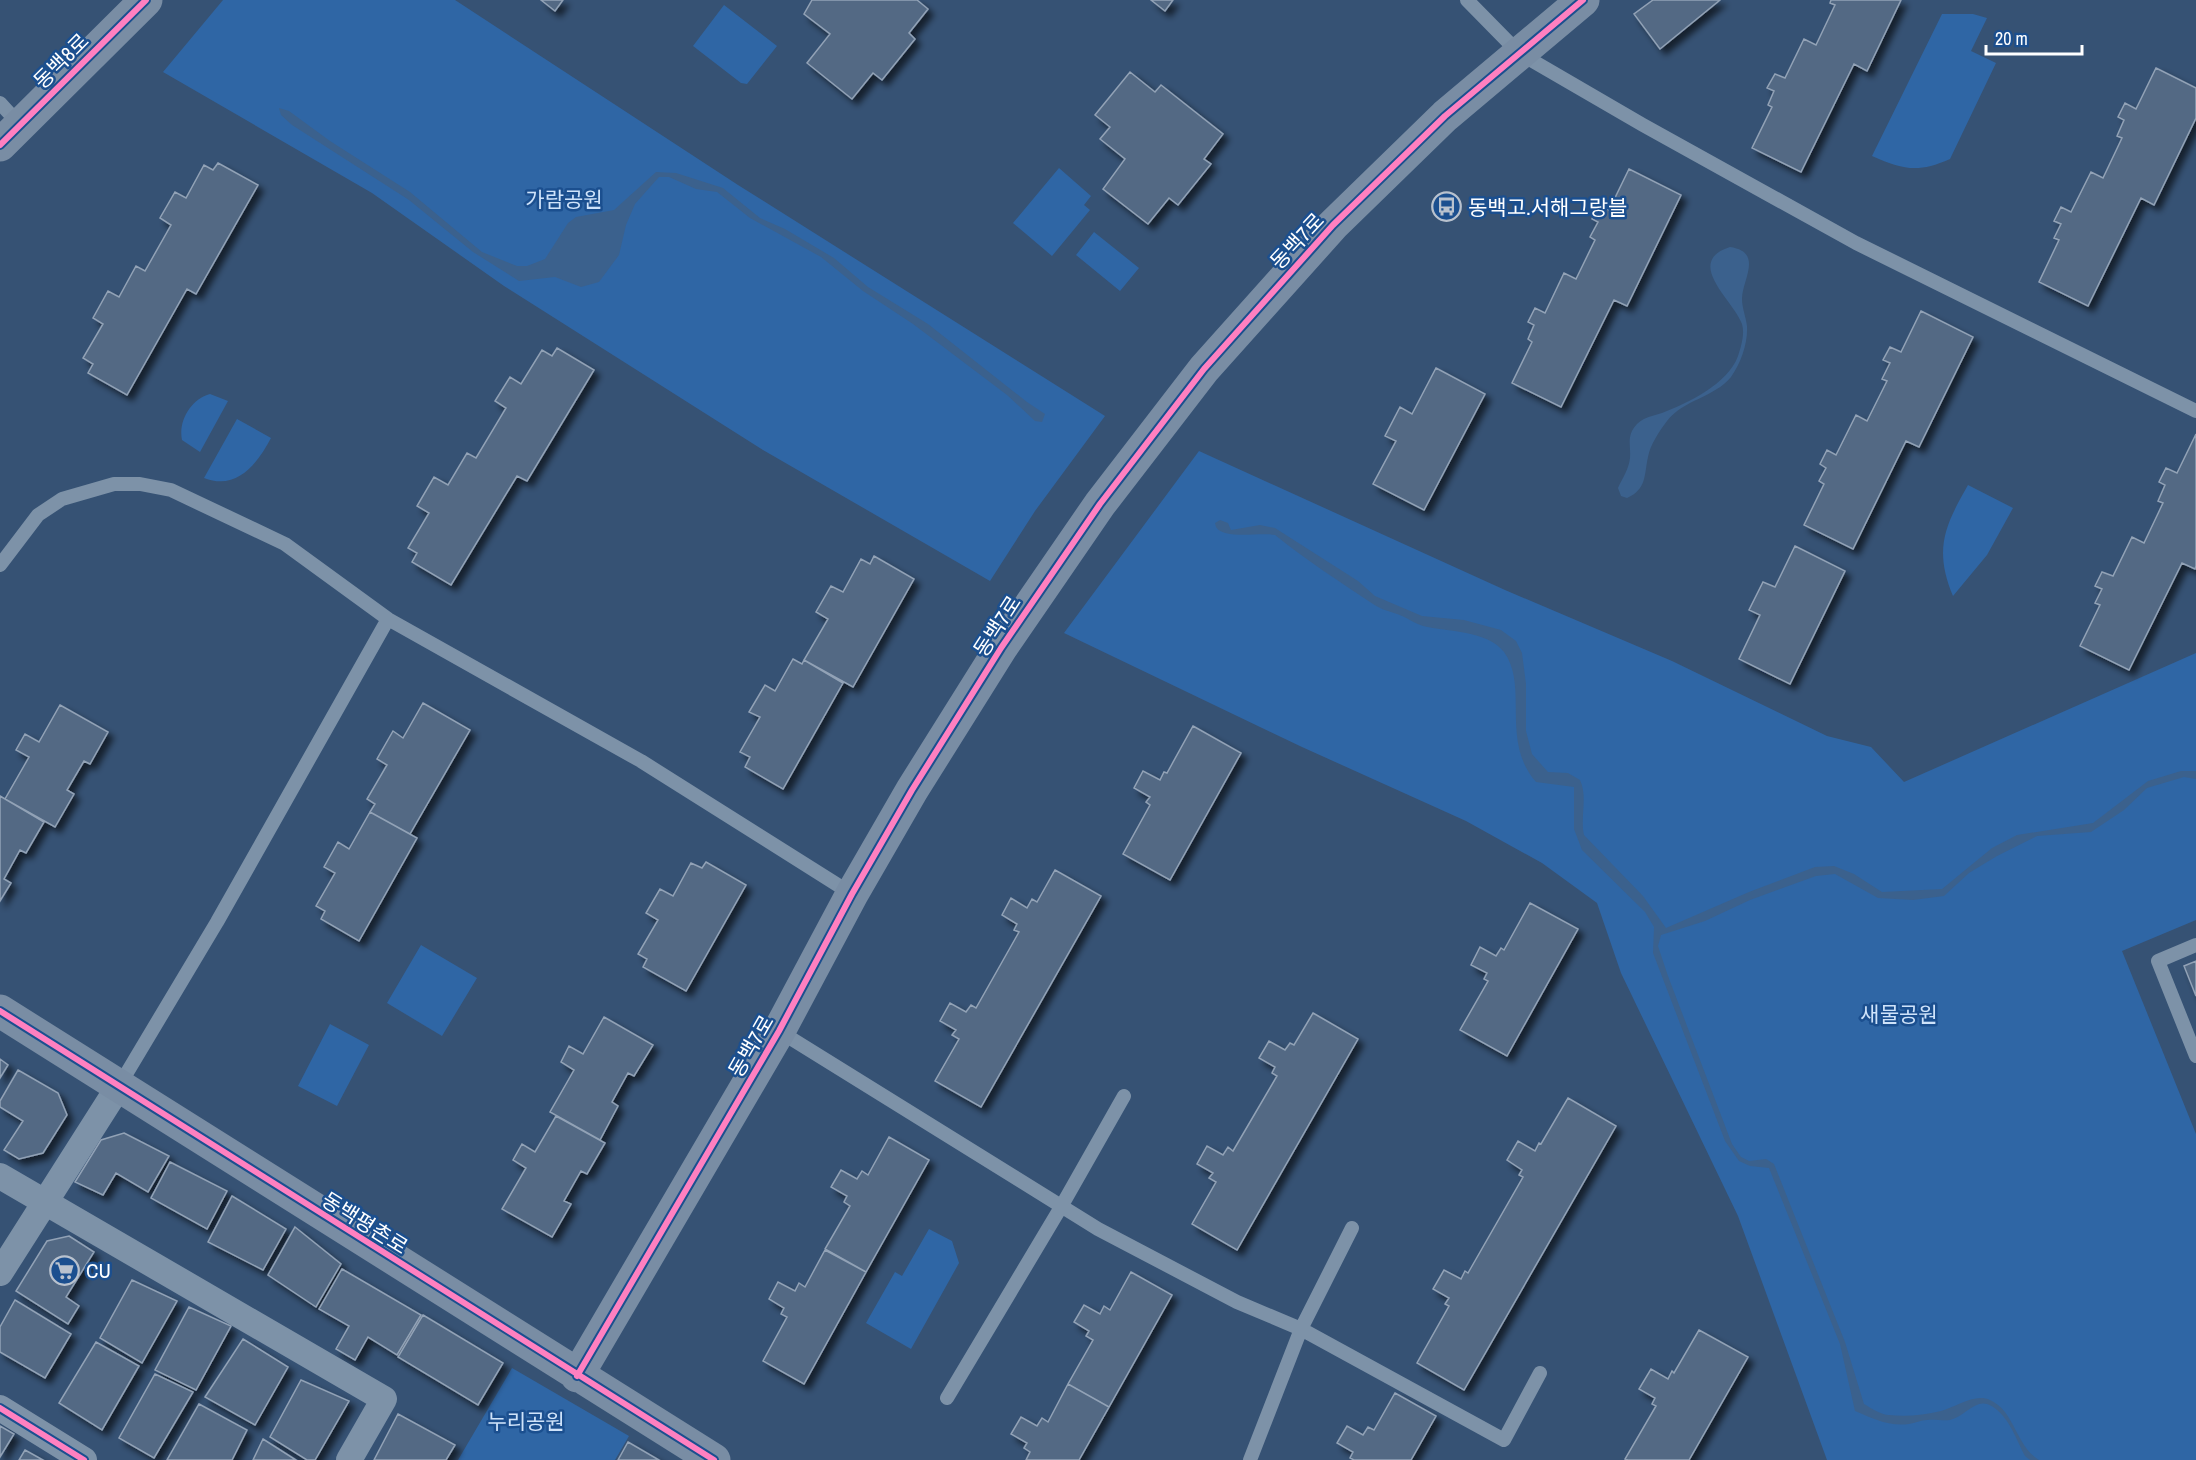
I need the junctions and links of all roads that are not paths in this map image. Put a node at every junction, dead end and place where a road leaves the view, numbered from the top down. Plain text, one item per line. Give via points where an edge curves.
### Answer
1 (146, 0) edge
2 (1467, 0) edge
3 (1583, 0) edge
4 (1519, 53) junction
5 (7, 124) edge
6 (2196, 411) edge
7 (0, 565) edge
8 (388, 619) junction
9 (852, 894) junction
10 (2196, 945) edge
11 (0, 1011) edge
12 (778, 1031) junction
13 (2196, 1056) edge
14 (120, 1086) junction
15 (1124, 1096) dead end
16 (0, 1176) edge
17 (44, 1203) junction
18 (1061, 1207) junction
19 (1352, 1228) dead end
20 (0, 1272) edge
21 (1301, 1329) junction
22 (1540, 1373) dead end
23 (577, 1376) junction
24 (946, 1398) dead end
25 (0, 1408) edge
26 (84, 1460) edge
27 (349, 1460) edge
28 (714, 1460) edge
29 (1250, 1460) edge

1 - 5 street, 동백8로
2 - 4 lane
3 - 4 street, 동백7로
4 - 6 lane via 1856,243
4 - 9 street, 동백7로 via 1383,175 1257,307 1204,369 1106,497 1001,648
7 - 8 lane via 38,515 62,499 114,484 140,484 171,490 285,544
8 - 9 lane via 641,761
8 - 14 lane
9 - 12 street, 동백7로
10 - 13 lane via 2158,961
11 - 14 street, 동백평촌로
12 - 18 lane
12 - 23 street, 동백7로
14 - 17 street
14 - 23 street, 동백평촌로
15 - 18 lane
16 - 17 street
17 - 20 street
17 - 27 street via 384,1399
18 - 21 lane via 1237,1302
18 - 24 lane
19 - 21 lane
21 - 22 lane via 1504,1440
21 - 29 lane
23 - 28 street, 동백평촌로
25 - 26 street

